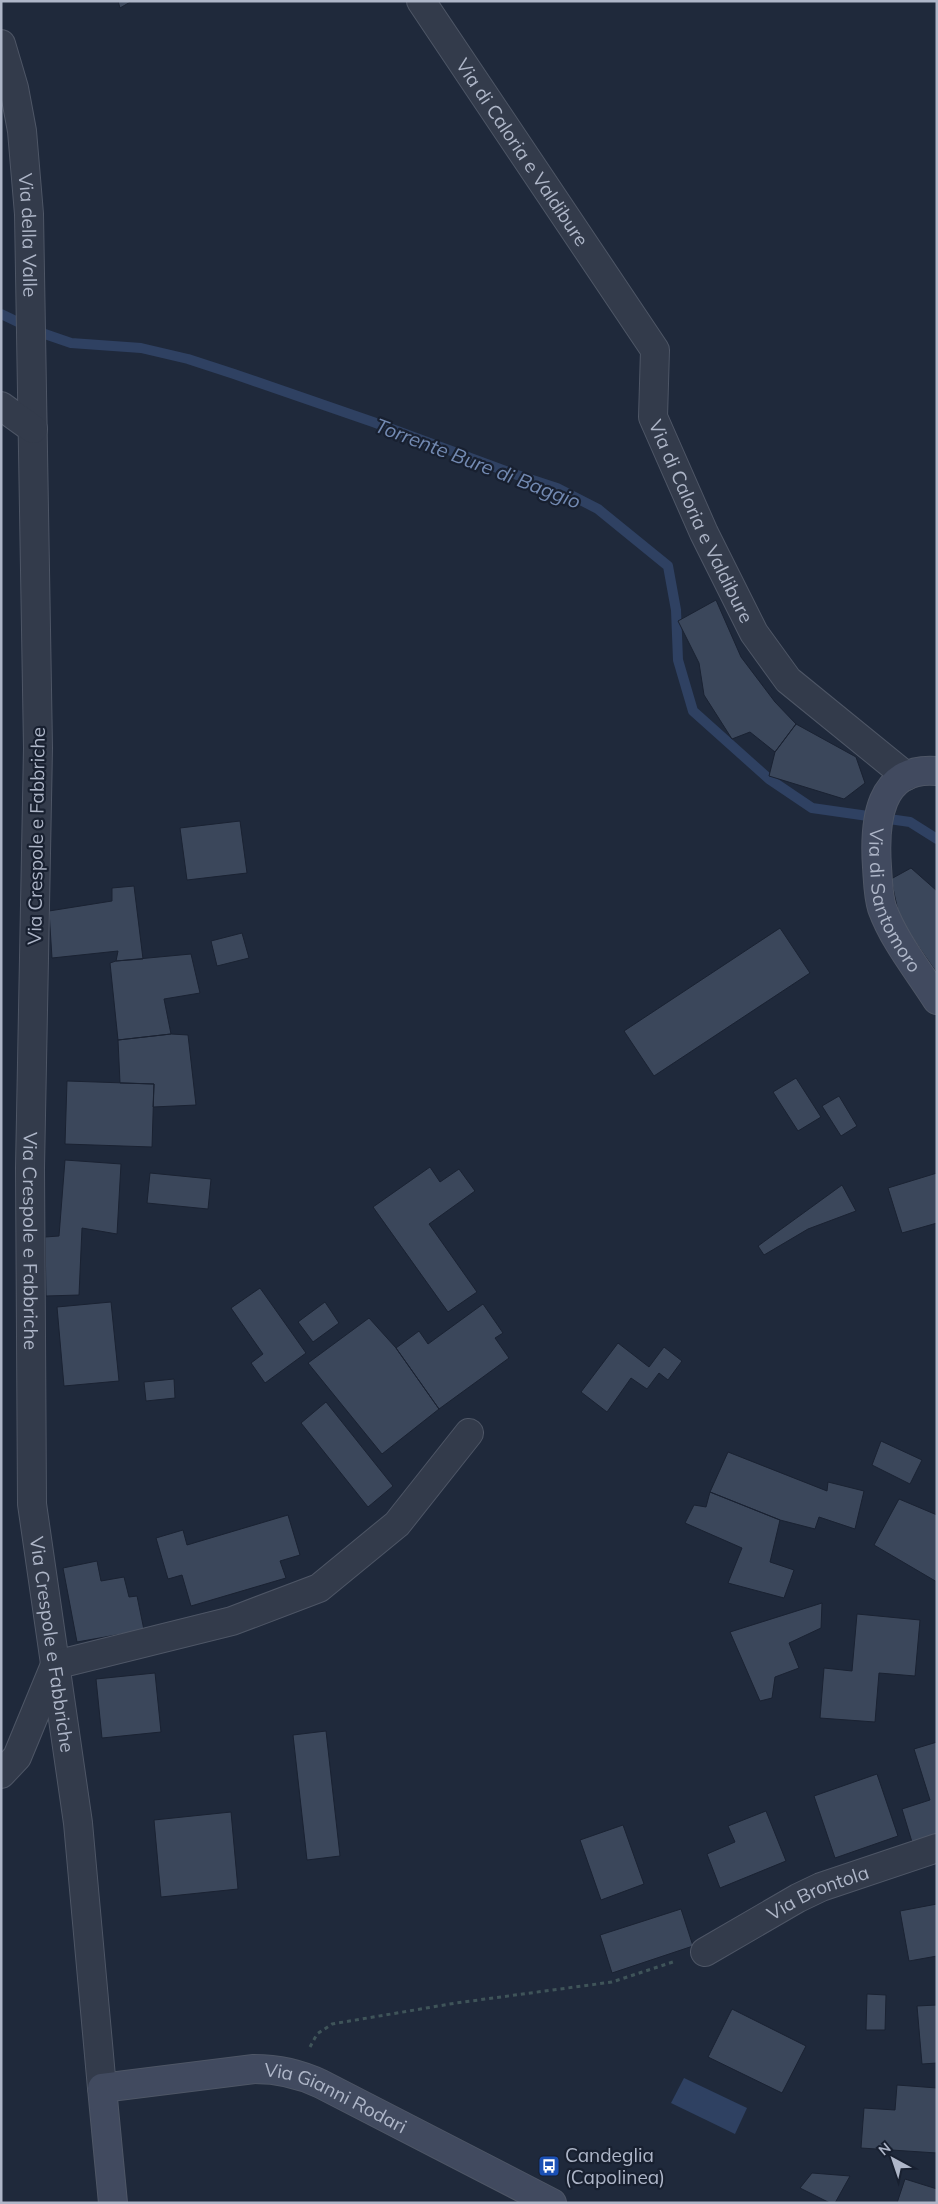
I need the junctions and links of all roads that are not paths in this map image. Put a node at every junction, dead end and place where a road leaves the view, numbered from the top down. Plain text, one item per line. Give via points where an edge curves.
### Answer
1 (421, 1) edge
2 (1, 44) edge
3 (1, 406) edge
4 (33, 429) junction
5 (937, 771) edge
6 (906, 776) junction
7 (937, 1000) edge
8 (469, 1433) dead end
9 (55, 1665) junction
10 (1, 1774) edge
11 (937, 1848) edge
12 (705, 1952) road end
13 (102, 2088) junction
14 (113, 2203) edge
15 (552, 2203) edge

1 - 6 street, Via di Caloria e Valdibure via 655,350 652,417 704,533 754,633 788,680
2 - 4 street, Via della Valle via 22,131 29,214
3 - 4 street
4 - 9 street, Via Crespole e Fabbriche via 38,748 30,1168 32,1504
5 - 6 main road, Via di Santomoro
6 - 7 main road, Via di Santomoro via 890,788 880,806 876,850 878,886 888,923
8 - 9 street via 396,1524 318,1588 232,1621
9 - 10 street via 17,1756
9 - 13 street, Via Crespole e Fabbriche via 78,1823
11 - 12 street, Via Brontola via 821,1887
13 - 14 main road
13 - 15 main road, Via Gianni Rodari via 254,2069 296,2074 330,2088

